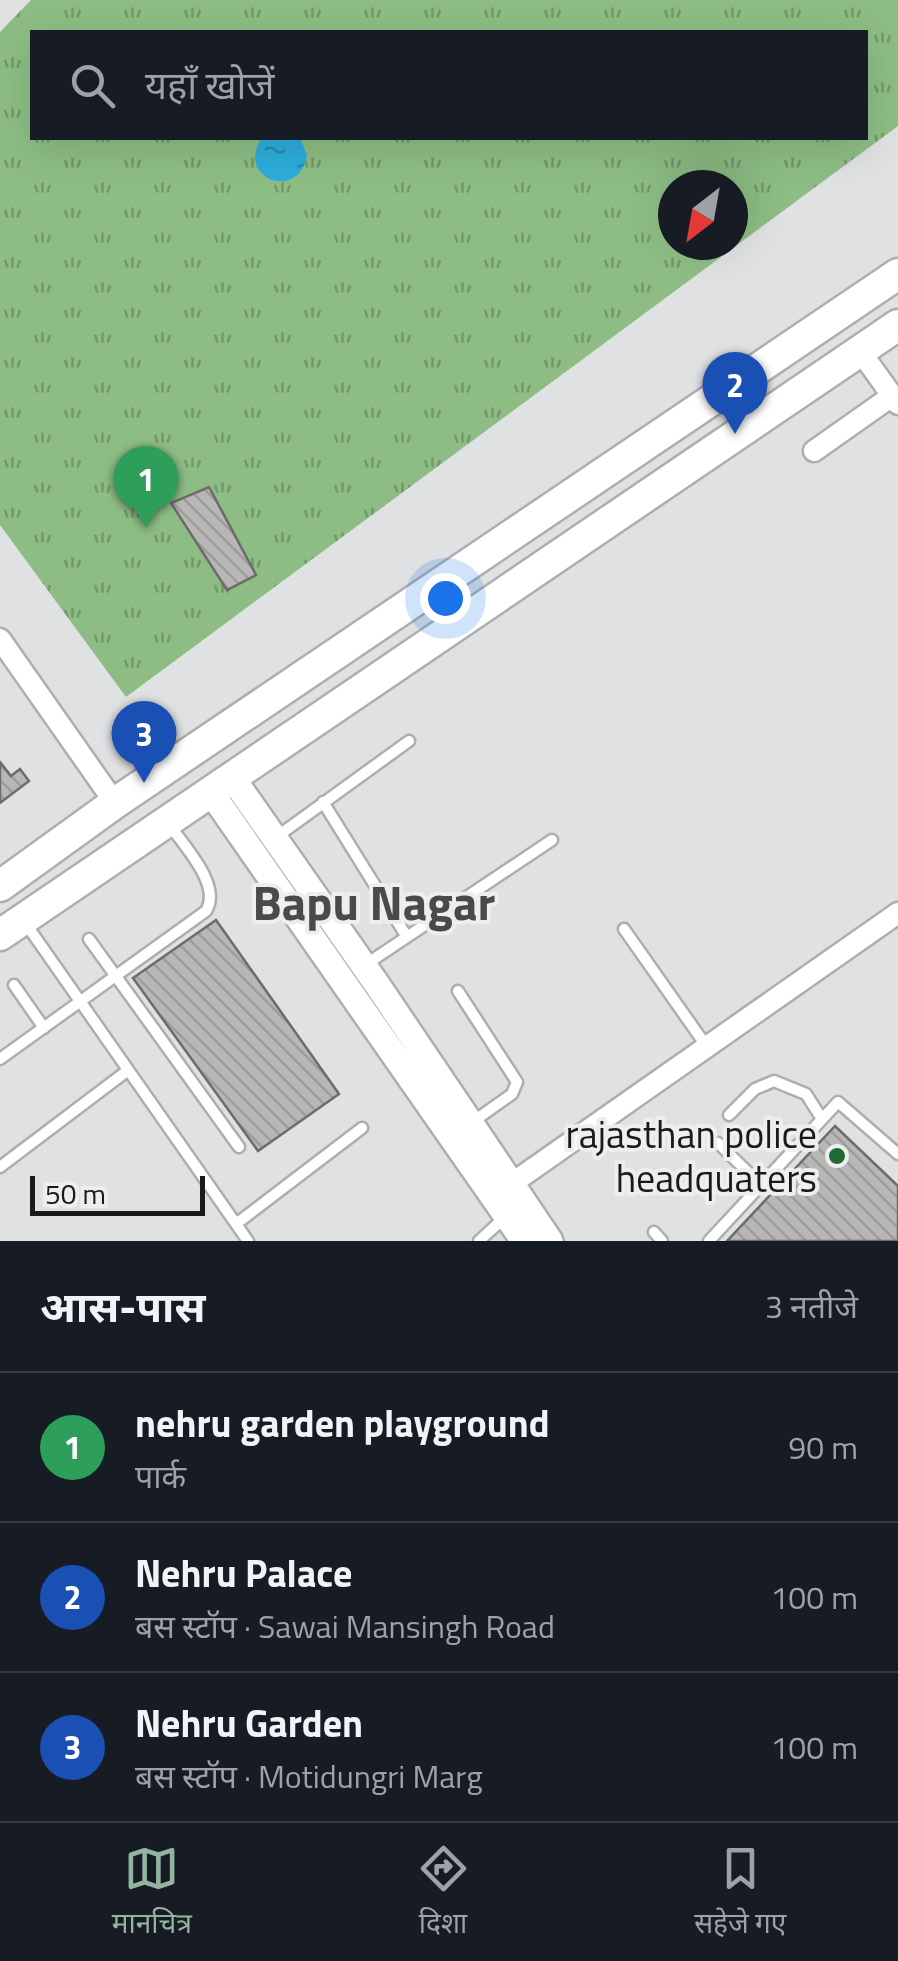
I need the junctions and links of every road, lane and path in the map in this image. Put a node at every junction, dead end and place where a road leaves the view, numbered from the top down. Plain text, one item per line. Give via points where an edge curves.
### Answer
1 (898, 274) edge
2 (898, 326) edge
3 (860, 351) junction
4 (895, 400) edge
5 (814, 451) dead end
6 (0, 639) edge
7 (410, 741) dead end
8 (220, 784) junction
9 (115, 802) junction
10 (323, 802) junction
11 (167, 820) junction
12 (274, 839) junction
13 (552, 840) dead end
14 (1, 882) edge
15 (898, 914) edge
16 (11, 927) edge
17 (624, 929) dead end
18 (407, 937) junction
19 (89, 939) dead end
20 (364, 966) junction
21 (115, 977) junction
22 (14, 984) dead end
23 (458, 990) dead end
24 (78, 1003) junction
25 (44, 1028) junction
26 (708, 1048) junction
27 (0, 1059) edge
28 (127, 1072) junction
29 (729, 1115) dead end
30 (822, 1118) junction
31 (470, 1124) junction
32 (362, 1128) dead end
33 (718, 1143) dead end
34 (239, 1148) dead end
35 (898, 1154) edge
36 (0, 1168) edge
37 (511, 1184) junction
38 (761, 1185) junction
39 (507, 1215) junction
40 (236, 1224) junction
41 (248, 1241) edge
42 (479, 1241) edge
43 (524, 1241) edge
44 (550, 1241) edge
45 (709, 1241) edge

1 - 9 main road
2 - 3 main road
3 - 4 street
3 - 8 main road
4 - 5 street
6 - 9 street
7 - 10 lane
8 - 11 main road
8 - 12 street
8 - 39 street
9 - 14 main road
10 - 12 lane
10 - 18 lane
11 - 16 main road
11 - 21 lane via 212,901
12 - 20 street
13 - 18 lane
15 - 26 street
16 - 24 lane
17 - 26 lane
18 - 20 lane
19 - 21 lane
20 - 31 street
21 - 24 lane
21 - 34 lane
22 - 25 lane
23 - 31 lane via 518,1082 512,1094
24 - 25 lane
24 - 28 lane
25 - 27 lane
26 - 37 street
28 - 36 lane
28 - 40 lane
29 - 30 lane via 755,1089 774,1081 806,1094
30 - 35 lane via 838,1102
30 - 38 lane
31 - 37 street
32 - 40 lane
33 - 38 lane
37 - 44 street
38 - 45 lane
39 - 42 lane
39 - 43 street
40 - 41 lane

